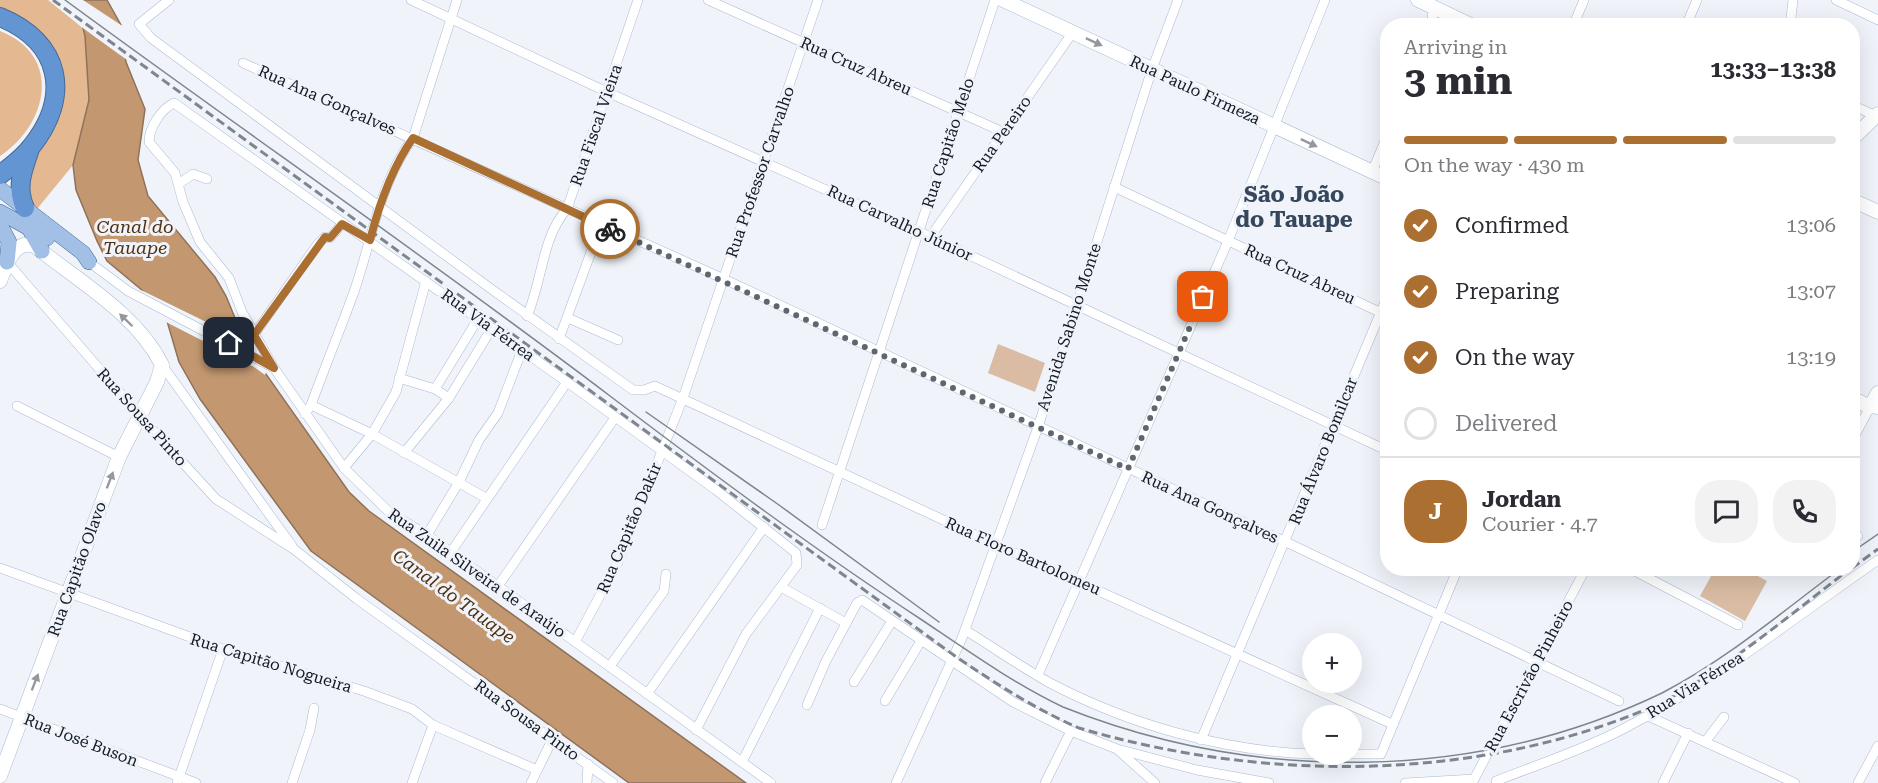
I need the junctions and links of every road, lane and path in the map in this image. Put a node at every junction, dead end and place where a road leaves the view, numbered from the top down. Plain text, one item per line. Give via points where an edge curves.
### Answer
1 (169, 0) edge
2 (411, 0) edge
3 (457, 0) edge
4 (638, 0) edge
5 (708, 0) edge
6 (818, 0) edge
7 (995, 0) edge
8 (1003, 0) edge
9 (1178, 0) edge
10 (1325, 0) edge
11 (1419, 0) edge
12 (1584, 0) edge
13 (1697, 0) edge
14 (1793, 0) edge
15 (1836, 0) edge
16 (1434, 4) edge
17 (0, 16) edge
18 (1459, 18) edge
19 (1576, 18) edge
20 (1689, 18) edge
21 (1791, 18) edge
22 (450, 19) junction
23 (1878, 20) edge
24 (0, 25) edge
25 (1073, 33) junction
26 (803, 43) junction
27 (243, 63) dead end
28 (1152, 69) junction
29 (607, 92) junction
30 (1860, 109) edge
31 (958, 112) junction
32 (1877, 116) edge
33 (1275, 127) junction
34 (1003, 132) junction
35 (1860, 132) edge
36 (413, 138) junction
37 (31, 148) junction
38 (1380, 153) edge
39 (0, 160) edge
40 (764, 161) junction
41 (1372, 172) junction
42 (0, 175) edge
43 (1380, 176) edge
44 (207, 179) dead end
45 (180, 183) junction
46 (1114, 187) junction
47 (0, 189) edge
48 (0, 200) edge
49 (379, 204) junction
50 (1860, 204) edge
51 (567, 209) junction
52 (0, 212) edge
53 (1878, 212) edge
54 (26, 217) junction
55 (342, 224) junction
56 (0, 225) edge
57 (602, 225) junction
58 (918, 231) junction
59 (931, 236) junction
60 (370, 240) junction
61 (1228, 241) junction
62 (42, 251) junction
63 (8, 262) junction
64 (89, 262) joint
65 (724, 279) junction
66 (0, 280) edge
67 (426, 281) junction
68 (1076, 304) junction
69 (1380, 312) edge
70 (528, 316) junction
71 (568, 318) junction
72 (478, 319) junction
73 (1380, 323) edge
74 (492, 328) junction
75 (254, 335) junction
76 (559, 339) junction
77 (618, 340) dead end
78 (522, 350) junction
79 (1179, 352) junction
80 (879, 354) junction
81 (162, 365) junction
82 (274, 368) junction
83 (399, 378) junction
84 (567, 382) junction
85 (655, 386) joint
86 (435, 389) junction
87 (1878, 393) edge
88 (449, 398) junction
89 (683, 398) junction
90 (1860, 402) edge
91 (311, 405) junction
92 (17, 406) dead end
93 (1874, 408) edge
94 (304, 414) junction
95 (140, 416) junction
96 (614, 419) junction
97 (1332, 425) junction
98 (1038, 427) junction
99 (1860, 429) edge
100 (372, 434) junction
101 (1380, 447) edge
102 (663, 449) junction
103 (404, 453) junction
104 (119, 457) junction
105 (344, 468) junction
106 (1128, 469) junction
107 (840, 471) junction
108 (459, 482) junction
109 (486, 498) junction
110 (822, 525) dead end
111 (765, 527) junction
112 (427, 535) junction
113 (1286, 542) junction
114 (995, 544) junction
115 (295, 550) junction
116 (451, 552) junction
117 (1878, 560) edge
118 (0, 568) edge
119 (1860, 573) edge
120 (666, 574) dead end
121 (1455, 576) edge
122 (1582, 576) edge
123 (1644, 576) edge
124 (1856, 576) edge
125 (1080, 582) junction
126 (498, 586) junction
127 (781, 587) junction
128 (69, 594) junction
129 (820, 608) junction
130 (1439, 615) junction
131 (892, 621) junction
132 (846, 623) junction
133 (1738, 625) dead end
134 (965, 630) junction
135 (921, 641) junction
136 (575, 642) junction
137 (223, 650) junction
138 (1237, 654) junction
139 (1537, 660) junction
140 (953, 663) junction
141 (610, 666) junction
142 (1038, 675) junction
143 (854, 682) dead end
144 (647, 694) junction
145 (885, 701) dead end
146 (1618, 701) dead end
147 (807, 705) dead end
148 (314, 708) dead end
149 (0, 709) edge
150 (1648, 716) junction
151 (22, 717) junction
152 (1724, 717) dead end
153 (1392, 724) junction
154 (433, 725) junction
155 (696, 730) junction
156 (1071, 731) junction
157 (1688, 733) junction
158 (553, 738) junction
159 (1201, 740) junction
160 (1705, 742) junction
161 (1878, 746) edge
162 (1117, 749) junction
163 (1302, 753) edge
164 (1362, 754) edge
165 (742, 762) junction
166 (588, 764) junction
167 (537, 770) junction
168 (0, 776) edge
169 (1475, 778) edge
170 (178, 780) edge
171 (1498, 782) edge
172 (196, 783) edge
173 (292, 783) edge
174 (412, 783) edge
175 (531, 783) edge
176 (587, 783) edge
177 (613, 783) edge
178 (771, 783) edge
179 (896, 783) edge
180 (1045, 783) edge
181 (1155, 783) edge
182 (1269, 783) edge
183 (1405, 783) edge
184 (1663, 783) edge
185 (1795, 783) edge
186 (1858, 783) edge

1 - 49 street, Rua Via Férrea via 139,24 151,38
2 - 22 street, Rua Carvalho Júnior
3 - 22 street
4 - 29 street, Rua Fiscal Vieira
5 - 26 street, Rua Cruz Abreu
6 - 26 street, Rua Professor Carvalho
7 - 31 street, Rua Capitão Melo
8 - 25 street, Rua Paulo Firmeza
9 - 28 street, Avenida Sabino Monte
10 - 33 street
11 - 16 street
12 - 19 street
13 - 20 street
14 - 21 street
15 - 23 street
16 - 18 street
17 - 37 highway via 37,39 53,69 53,109
22 - 29 street, Rua Carvalho Júnior
22 - 36 street
24 - 39 highway via 35,48 48,89 45,106 33,128
25 -> 28 street, Rua Paulo Firmeza
25 - 34 street, Rua Pereiro
26 - 31 street, Rua Cruz Abreu
26 - 40 street, Rua Professor Carvalho
27 - 36 street, Rua Ana Gonçalves
28 - 33 street, Rua Paulo Firmeza
28 - 46 street, Avenida Sabino Monte
29 - 40 street, Rua Carvalho Júnior
29 - 51 street, Rua Fiscal Vieira
30 - 32 street
31 - 34 street, Rua Cruz Abreu
31 - 58 street, Rua Capitão Melo
32 - 35 street
33 -> 41 street, Rua Paulo Firmeza
33 - 61 street
34 - 59 street, Rua Pereiro
36 - 49 street
36 - 51 street, Rua Ana Gonçalves
37 - 42 highway
37 - 54 highway via 20,177
38 - 41 street
40 - 58 street, Rua Carvalho Júnior
40 - 65 street, Rua Professor Carvalho
41 - 43 street, Rua Paulo Firmeza
44 - 45 street via 193,174
45 - 55 street, Rua Via Férrea via 149,142 150,130 174,103
45 - 75 street via 183,202 200,242 229,278
46 - 61 street, Rua Cruz Abreu
46 - 68 street, Avenida Sabino Monte
47 - 54 main road
48 - 54 main road
49 - 60 street
49 - 70 street, Rua Via Férrea
50 - 53 street
51 - 57 street, Rua Ana Gonçalves
51 - 70 street, Rua Fiscal Vieira via 560,218
52 - 54 main road
54 - 62 main road
54 - 64 main road via 83,253
55 - 60 street, Rua Via Férrea
55 - 75 street via 330,238 325,237 317,245
56 - 63 main road via 9,242
57 - 65 street, Rua Ana Gonçalves
57 - 71 street via 568,309
58 - 59 street, Rua Carvalho Júnior
58 - 80 street, Rua Capitão Melo
59 - 68 street, Rua Carvalho Júnior
60 - 67 street, Rua Via Férrea
60 - 91 street
61 - 69 street, Rua Cruz Abreu
61 - 79 street
62 - 63 street via 27,244 17,249
81 -> 62 street via 127,321
63 - 66 street
63 - 95 street, Rua Sousa Pinto
64 - 82 street, Rua Zuila Silveira de Araújo via 150,303
65 - 80 street, Rua Ana Gonçalves
65 - 89 street, Rua Professor Carvalho
67 - 72 street, Rua Via Férrea
67 - 83 street
68 - 79 street, Rua Carvalho Júnior
68 - 98 street, Avenida Sabino Monte
70 - 76 street, Rua Via Férrea
71 - 76 street
71 - 77 street
72 - 74 street, Rua Via Férrea
72 - 86 street
73 - 97 street, Rua Álvaro Bomilcar
74 - 78 street, Rua Via Férrea
74 - 88 street
75 - 82 street
76 - 85 street, Rua Via Férrea via 633,390
78 - 84 street, Rua Via Férrea
78 - 108 street via 498,413 479,440
79 - 97 street, Rua Carvalho Júnior
79 - 106 street
80 - 98 street, Rua Ana Gonçalves
80 - 107 street, Rua Capitão Melo
81 - 95 street, Rua Capitão Olavo
81 - 115 street, Rua Sousa Pinto
82 - 94 street, Rua Zuila Silveira de Araújo
83 - 86 street
83 - 100 street via 396,392
84 - 96 street, Rua Via Férrea
84 - 109 street
85 - 89 street, Rua Floro Bartolomeu
86 - 88 street
87 - 93 street
88 - 103 street
89 - 102 street, Rua Professor Carvalho
89 - 107 street, Rua Floro Bartolomeu
90 - 93 street
91 - 94 street
91 - 100 street
92 - 104 street
93 - 99 street
94 - 105 street, Rua Zuila Silveira de Araújo
95 - 104 street, Rua Capitão Olavo
95 - 115 street, Rua Sousa Pinto via 216,499
96 - 102 street, Rua Via Férrea
96 - 126 street
97 - 101 street, Rua Carvalho Júnior
97 - 113 street, Rua Álvaro Bomilcar
98 - 106 street, Rua Ana Gonçalves
98 - 114 street, Avenida Sabino Monte
100 - 103 street
100 - 105 street
102 - 111 street, Rua Via Férrea
102 - 136 street, Rua Capitão Dakir via 618,562
103 - 108 street
128 -> 104 street, Rua Capitão Olavo
105 - 112 street, Rua Zuila Silveira de Araújo via 389,512
106 - 113 street, Rua Ana Gonçalves
106 - 125 street
107 - 110 street, Rua Capitão Melo
107 - 114 street, Rua Floro Bartolomeu
108 - 109 street
108 - 112 street
109 - 116 street
111 - 127 street, Rua Via Férrea via 796,553 797,565
111 - 144 street
112 - 116 street, Rua Zuila Silveira de Araújo
113 - 130 street, Rua Ana Gonçalves
113 - 138 street, Rua Álvaro Bomilcar
114 - 125 street, Rua Floro Bartolomeu
114 - 134 street, Avenida Sabino Monte
115 - 158 street, Rua Sousa Pinto
116 - 126 street, Rua Zuila Silveira de Araújo
117 - 119 street, Rua Via Férrea
118 - 128 street, Rua Capitão Nogueira
120 - 141 street via 664,591
121 - 130 street
122 - 139 street, Rua Escrivão Pinheiro
123 - 133 street
124 - 150 street, Rua Via Férrea via 1731,665
125 - 138 street, Rua Floro Bartolomeu
125 - 142 street
126 - 136 street, Rua Zuila Silveira de Araújo
127 - 129 street
127 - 155 street via 746,634
128 - 137 street, Rua Capitão Nogueira
151 -> 128 street, Rua Capitão Olavo
129 - 132 street
129 - 165 street
130 - 139 street, Rua Ana Gonçalves
130 - 153 street
131 - 132 street via 860,601
131 - 135 street
131 - 143 street
132 - 147 street
134 - 140 street, Avenida Sabino Monte
134 - 142 street
135 - 140 street
135 - 145 street
136 - 141 street, Rua Zuila Silveira de Araújo
137 - 154 street, Rua Capitão Nogueira via 364,691 412,709
137 - 170 street
138 - 153 street, Rua Floro Bartolomeu
138 - 159 street, Rua Álvaro Bomilcar
139 - 146 street, Rua Ana Gonçalves
139 - 169 street, Rua Escrivão Pinheiro
140 - 156 street via 1013,702
140 - 179 street, Avenida Sabino Monte
141 - 144 street, Rua Zuila Silveira de Araújo
142 - 159 street via 1125,715
144 - 155 street, Rua Zuila Silveira de Araújo
148 - 173 street
149 - 151 street, Rua José Buson
150 - 157 street
150 - 171 street, Rua Via Férrea via 1592,744
151 - 168 street, Rua Capitão Olavo
151 - 170 street, Rua José Buson
152 - 160 street
153 - 164 street via 1381,754
154 - 167 street, Rua Capitão Nogueira
154 - 174 street
155 - 165 street, Rua Zuila Silveira de Araújo
156 - 162 street
156 - 180 street
157 - 160 street
157 - 184 street
158 - 166 street, Rua Sousa Pinto
158 - 167 street
159 - 163 street
160 - 185 street
161 - 186 street
162 - 181 street
162 - 182 street via 1197,770
165 - 178 street, Rua Zuila Silveira de Araújo
166 - 176 street
166 - 177 street, Rua Sousa Pinto
167 - 175 street
169 - 171 street
169 - 183 street
170 - 172 street, Rua José Buson

